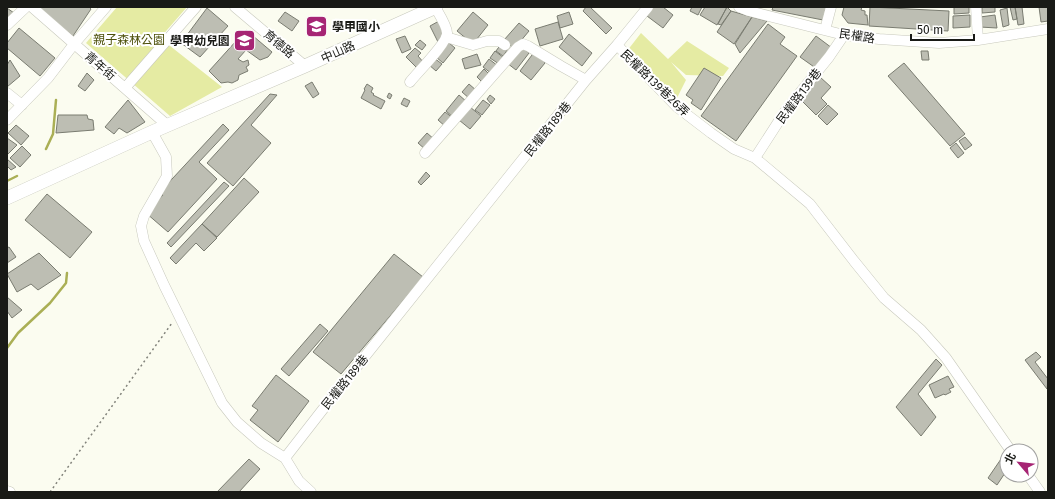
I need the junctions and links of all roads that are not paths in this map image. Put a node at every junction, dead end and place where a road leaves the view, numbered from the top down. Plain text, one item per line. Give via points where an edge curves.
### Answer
1 (26, 7) edge
2 (32, 7) edge
3 (106, 7) edge
4 (196, 7) edge
5 (235, 7) edge
6 (436, 7) edge
7 (648, 7) edge
8 (739, 7) edge
9 (831, 7) edge
10 (976, 7) edge
11 (7, 25) edge
12 (1048, 29) edge
13 (825, 30) junction
14 (844, 35) junction
15 (446, 37) junction
16 (978, 40) junction
17 (74, 44) junction
18 (506, 45) dead end
19 (617, 45) junction
20 (305, 66) junction
21 (586, 80) junction
22 (410, 82) dead end
23 (125, 88) junction
24 (7, 93) edge
25 (22, 105) junction
26 (7, 120) edge
27 (167, 125) junction
28 (152, 132) junction
29 (425, 153) dead end
30 (755, 158) junction
31 (7, 198) edge
32 (1005, 443) edge
33 (285, 458) junction
34 (1034, 483) edge
35 (7, 491) edge
36 (10, 492) edge
37 (311, 492) edge
38 (1040, 492) edge

1 - 11 street
2 - 17 street, 青年街
3 - 17 street
4 - 23 street
5 - 20 street, 育德路
6 - 15 street via 447,30
6 - 20 main road, 中山路
7 - 19 street, 民權路189巷
8 - 13 street, 民權路
9 - 13 street
10 - 16 street
12 - 16 street, 民權路
13 - 14 street, 民權路
14 - 16 street, 民權路 via 939,43
14 - 30 street, 民權路139巷 via 786,110
15 - 18 street via 473,45 487,41 499,41
15 - 22 street
17 - 23 street, 青年街
17 - 25 street via 48,78
19 - 21 street, 民權路189巷
19 - 30 street, 民權路139巷26弄 via 677,107 734,149
20 - 27 main road, 中山路
21 - 29 street via 523,44
21 - 33 street, 民權路189巷
23 - 27 street, 青年街
24 - 25 street
25 - 26 street
27 - 28 main road, 中山路
28 - 31 main road, 中山路
28 - 33 street via 166,157 167,176 144,216 141,226 144,241 222,402 237,422
30 - 32 street, 民權路139巷26弄 via 810,204 884,298 926,335 946,358
33 - 37 street via 299,481
34 - 38 street
35 - 36 street

